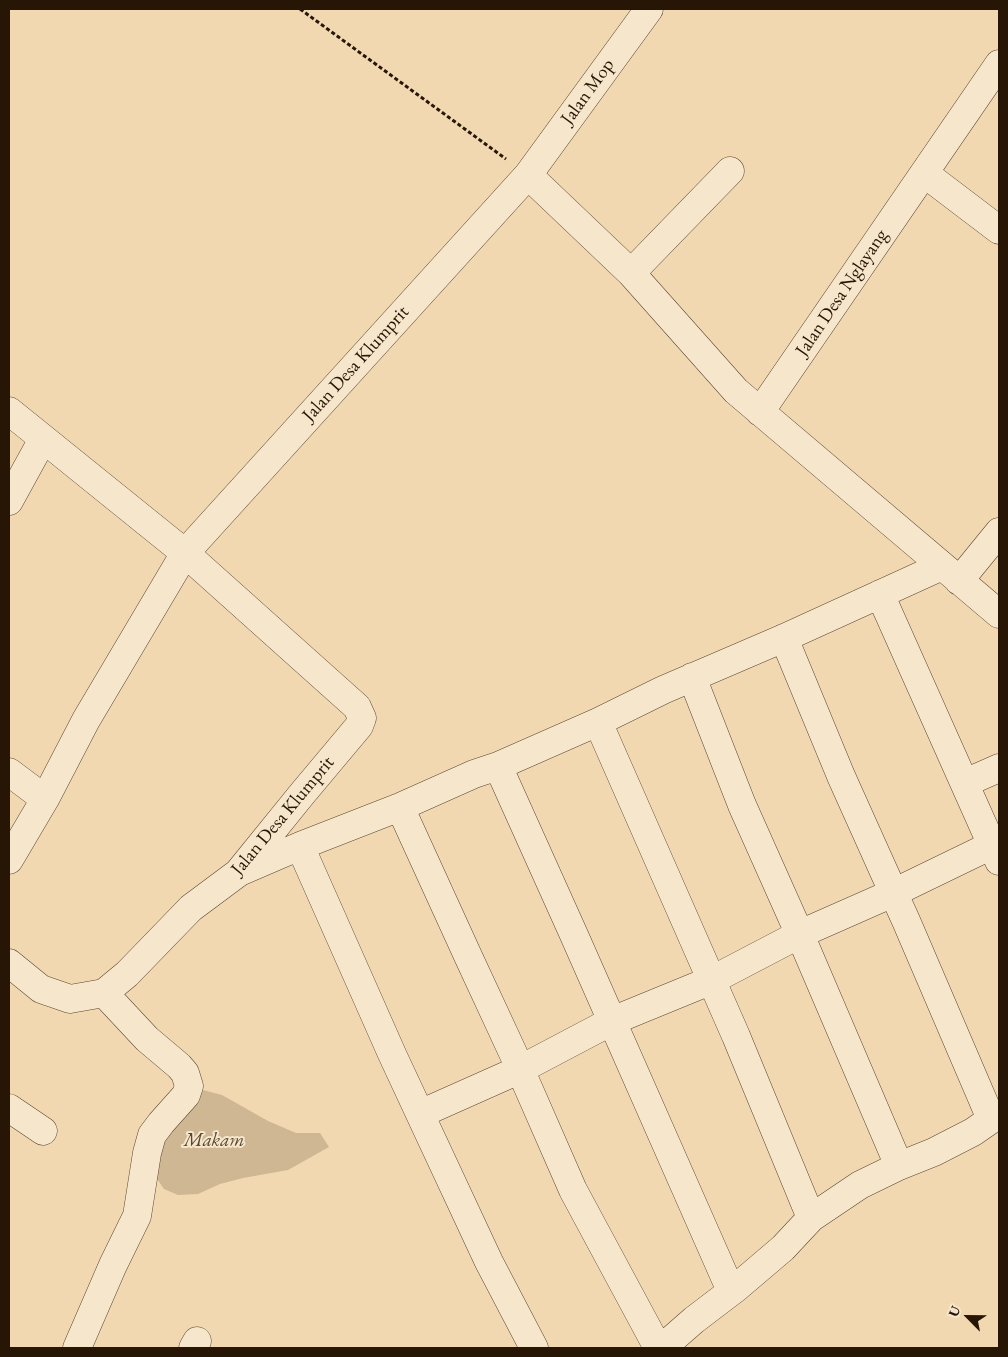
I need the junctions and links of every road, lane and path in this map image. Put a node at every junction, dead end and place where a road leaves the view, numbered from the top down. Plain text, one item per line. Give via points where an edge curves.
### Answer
1 (300, 9) edge
2 (649, 9) edge
3 (999, 64) edge
4 (730, 171) dead end
5 (924, 173) junction
6 (528, 175) junction
7 (999, 230) edge
8 (631, 273) junction
9 (9, 411) edge
10 (760, 412) junction
11 (43, 439) junction
12 (9, 501) edge
13 (999, 532) edge
14 (184, 552) junction
15 (951, 574) junction
16 (880, 594) junction
17 (999, 614) edge
18 (784, 638) junction
19 (692, 677) junction
20 (598, 722) junction
21 (498, 766) junction
22 (999, 768) edge
23 (9, 772) edge
24 (964, 783) junction
25 (45, 800) junction
26 (400, 806) junction
27 (300, 846) junction
28 (996, 853) edge
29 (9, 860) edge
30 (238, 873) junction
31 (893, 893) junction
32 (800, 934) junction
33 (9, 963) edge
34 (712, 980) junction
35 (104, 993) junction
36 (612, 1020) junction
37 (520, 1069) junction
38 (9, 1108) edge
39 (420, 1114) junction
40 (995, 1116) edge
41 (43, 1131) dead end
42 (899, 1166) junction
43 (811, 1218) junction
44 (731, 1291) junction
45 (77, 1348) edge
46 (534, 1348) edge
47 (660, 1348) edge

1 - 6 path
2 - 6 street, Jalan Mop
3 - 5 street, Jalan Desa Nglayang
4 - 8 street
5 - 7 street
5 - 10 street, Jalan Desa Nglayang
6 - 8 street
6 - 14 street, Jalan Desa Klumprit
8 - 10 street via 736,391
9 - 11 street, Jalan Desa Klumprit
10 - 15 street
11 - 12 street
11 - 14 street, Jalan Desa Klumprit
13 - 15 street
14 - 25 street, Jalan Desa Klumprit via 86,720
14 - 30 street, Jalan Desa Klumprit via 357,707 362,718 359,726
15 - 16 street
15 - 17 street
16 - 18 street
16 - 24 street
18 - 19 street
18 - 31 street
19 - 20 street
19 - 32 street via 742,805
20 - 21 street
20 - 34 street
21 - 26 street
21 - 36 street
22 - 24 street
23 - 25 street
24 - 28 street
25 - 29 street, Jalan Desa Klumprit
26 - 27 street
26 - 37 street
27 - 30 street
27 - 39 street
28 - 31 street
30 - 35 street, Jalan Desa Klumprit via 191,908
31 - 32 street
31 - 40 street
32 - 34 street
32 - 42 street
33 - 35 street via 41,989 70,999
34 - 36 street
34 - 43 street
35 - 45 street via 147,1039 179,1066 189,1086 186,1095 152,1135 137,1216
36 - 37 street
36 - 44 street
37 - 39 street
37 - 47 street via 573,1190
38 - 41 street
39 - 46 street via 489,1262
40 - 42 street via 973,1132
42 - 43 street via 860,1185
43 - 44 street via 782,1248
44 - 47 street

